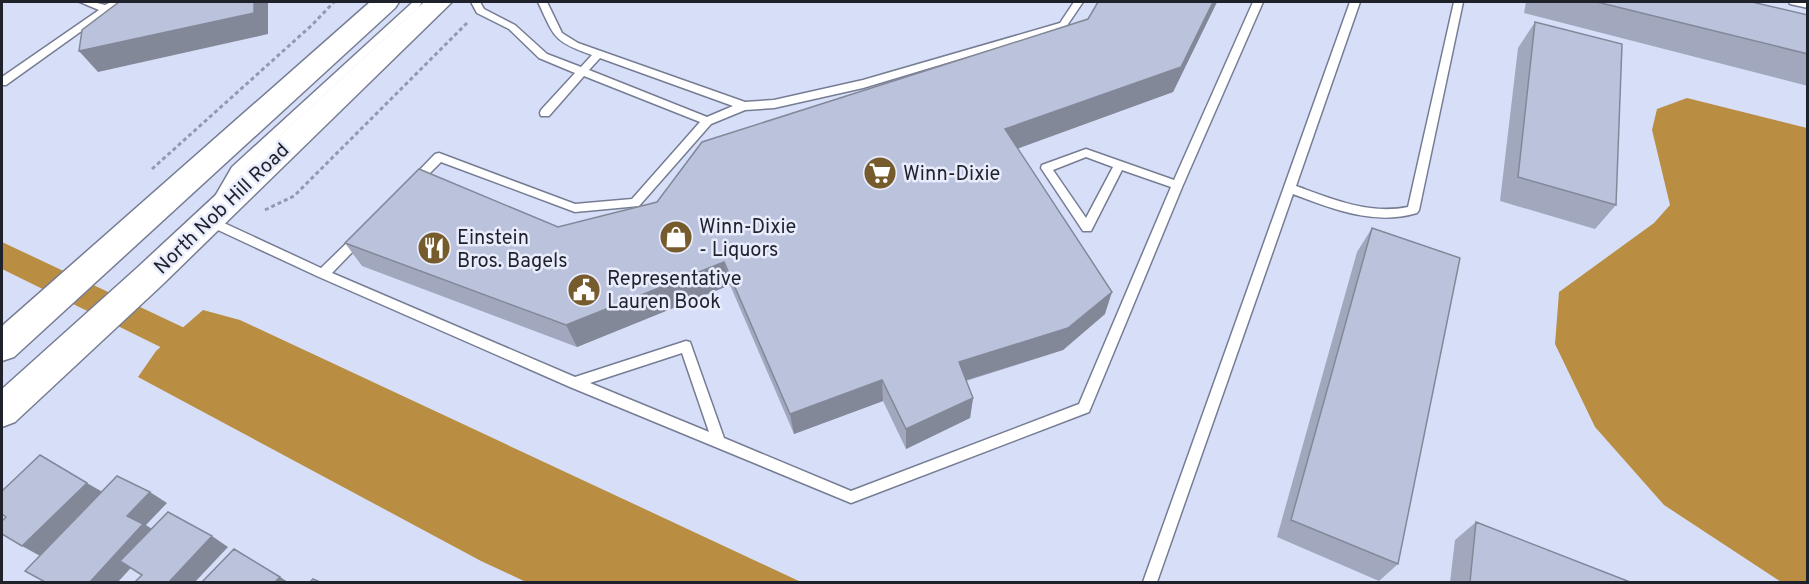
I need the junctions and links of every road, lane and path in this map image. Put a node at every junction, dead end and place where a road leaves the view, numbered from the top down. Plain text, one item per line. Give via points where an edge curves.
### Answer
1 (85, 2) edge
2 (117, 2) edge
3 (334, 2) edge
4 (386, 2) edge
5 (417, 2) edge
6 (439, 2) edge
7 (543, 2) edge
8 (1078, 2) edge
9 (1258, 2) edge
10 (1355, 2) edge
11 (1459, 2) edge
12 (1793, 2) edge
13 (1808, 5) edge
14 (478, 6) edge
15 (106, 9) junction
16 (599, 53) junction
17 (581, 72) junction
18 (2, 82) edge
19 (744, 106) junction
20 (545, 113) dead end
21 (707, 121) junction
22 (1119, 165) junction
23 (147, 173) dead end
24 (1177, 185) junction
25 (1289, 188) junction
26 (406, 190) edge
27 (259, 214) dead end
28 (207, 222) junction
29 (364, 232) edge
30 (323, 274) junction
31 (8, 341) edge
32 (575, 383) junction
33 (2, 411) edge
34 (719, 443) junction
35 (1150, 582) edge

1 - 15 lane
2 - 15 lane
3 - 23 path
4 - 31 main road, North Nob Hill Road
5 - 28 lane via 236,170
6 - 28 main road, North Nob Hill Road
7 - 16 lane via 558,35
8 - 19 lane via 1063,25 863,84 774,104
9 - 24 lane
10 - 25 lane
11 - 25 lane via 1413,210 1381,215 1354,211
12 - 13 lane
14 - 17 lane via 512,27 543,56
14 - 27 path via 294,196
15 - 18 lane
16 - 17 lane
16 - 19 lane
17 - 20 lane
17 - 21 lane
19 - 21 lane
21 - 26 lane via 635,203 575,208 439,157
22 - 22 lane via 1086,153 1046,168 1087,228
22 - 24 lane
24 - 34 lane via 1084,408 851,497
25 - 35 lane
28 - 30 lane
28 - 33 main road, North Nob Hill Road
29 - 30 lane
30 - 32 lane
32 - 34 lane
32 - 34 lane via 686,346

